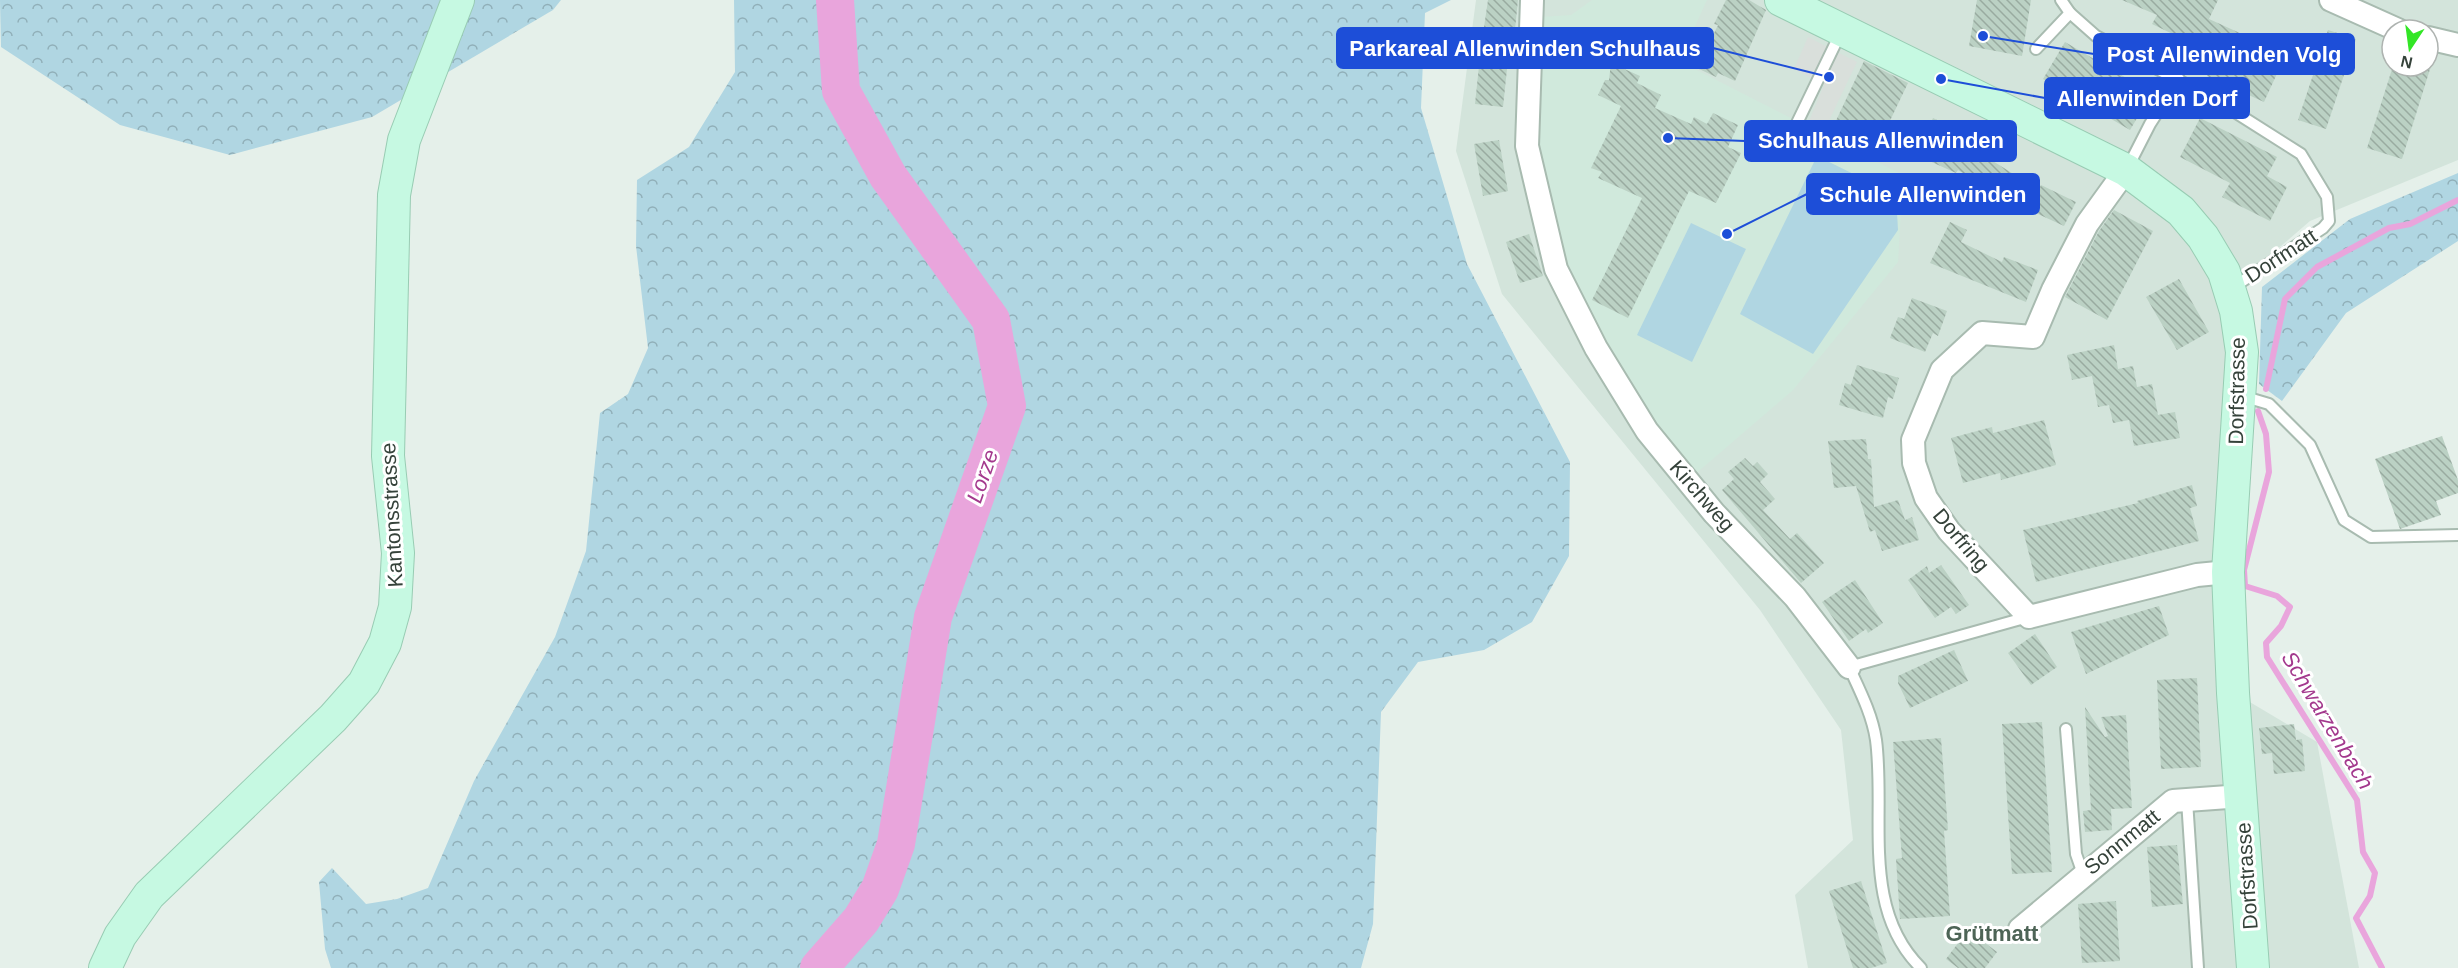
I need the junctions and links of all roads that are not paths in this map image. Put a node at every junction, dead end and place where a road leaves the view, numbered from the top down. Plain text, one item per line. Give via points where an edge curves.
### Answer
1 (458, 0) edge
2 (1532, 0) edge
3 (1781, 0) edge
4 (2061, 0) edge
5 (2331, 0) edge
6 (2070, 14) junction
7 (1827, 15) edge
8 (2380, 22) edge
9 (2440, 41) edge
10 (2458, 45) edge
11 (2036, 49) dead end
12 (2179, 79) junction
13 (1797, 123) dead end
14 (2126, 170) junction
15 (2230, 290) junction
16 (2241, 396) junction
17 (2458, 535) edge
18 (2228, 572) junction
19 (2029, 616) junction
20 (1849, 667) junction
21 (2066, 729) dead end
22 (2241, 796) junction
23 (2187, 800) junction
24 (2084, 874) junction
25 (2020, 930) dead end
26 (105, 968) edge
27 (1921, 968) edge
28 (2198, 968) edge
29 (2253, 968) edge

1 - 26 street, Kantonsstrasse via 404,140 394,195 388,456 398,553 395,607 385,643 364,683 333,718 149,895 120,936
2 - 20 street, Kirchweg via 1527,146 1556,269 1596,348 1647,431 1714,513 1795,597
3 - 7 street, Dorfstrasse
4 - 6 lane, Dorfmatt
5 - 8 street
6 - 11 lane
6 - 12 lane, Dorfmatt via 2096,36
7 - 13 lane
7 - 14 street, Dorfstrasse
9 - 10 street
12 - 14 lane
12 - 15 lane, Dorfmatt via 2301,154 2327,197 2330,220 2323,228
14 - 15 street, Dorfstrasse via 2181,212 2203,237
14 - 19 street, Dorfring via 2087,224 2033,337 1982,333 1942,370 1913,440 1914,463 1926,498 1949,531
15 - 16 street, Dorfstrasse via 2242,352
16 - 17 lane via 2269,405 2310,445 2344,520 2371,537
16 - 18 street, Dorfstrasse
18 - 19 street via 2197,575
18 - 22 street, Dorfstrasse
19 - 20 lane
20 - 27 lane, Kirchweg via 1868,706 1876,741 1878,866 1888,912 1905,952
21 - 24 lane via 2076,854
22 - 23 street, Sonnmatt
22 - 29 street, Dorfstrasse
23 - 24 street, Sonnmatt via 2173,801
23 - 28 lane
24 - 25 street, Sonnmatt

